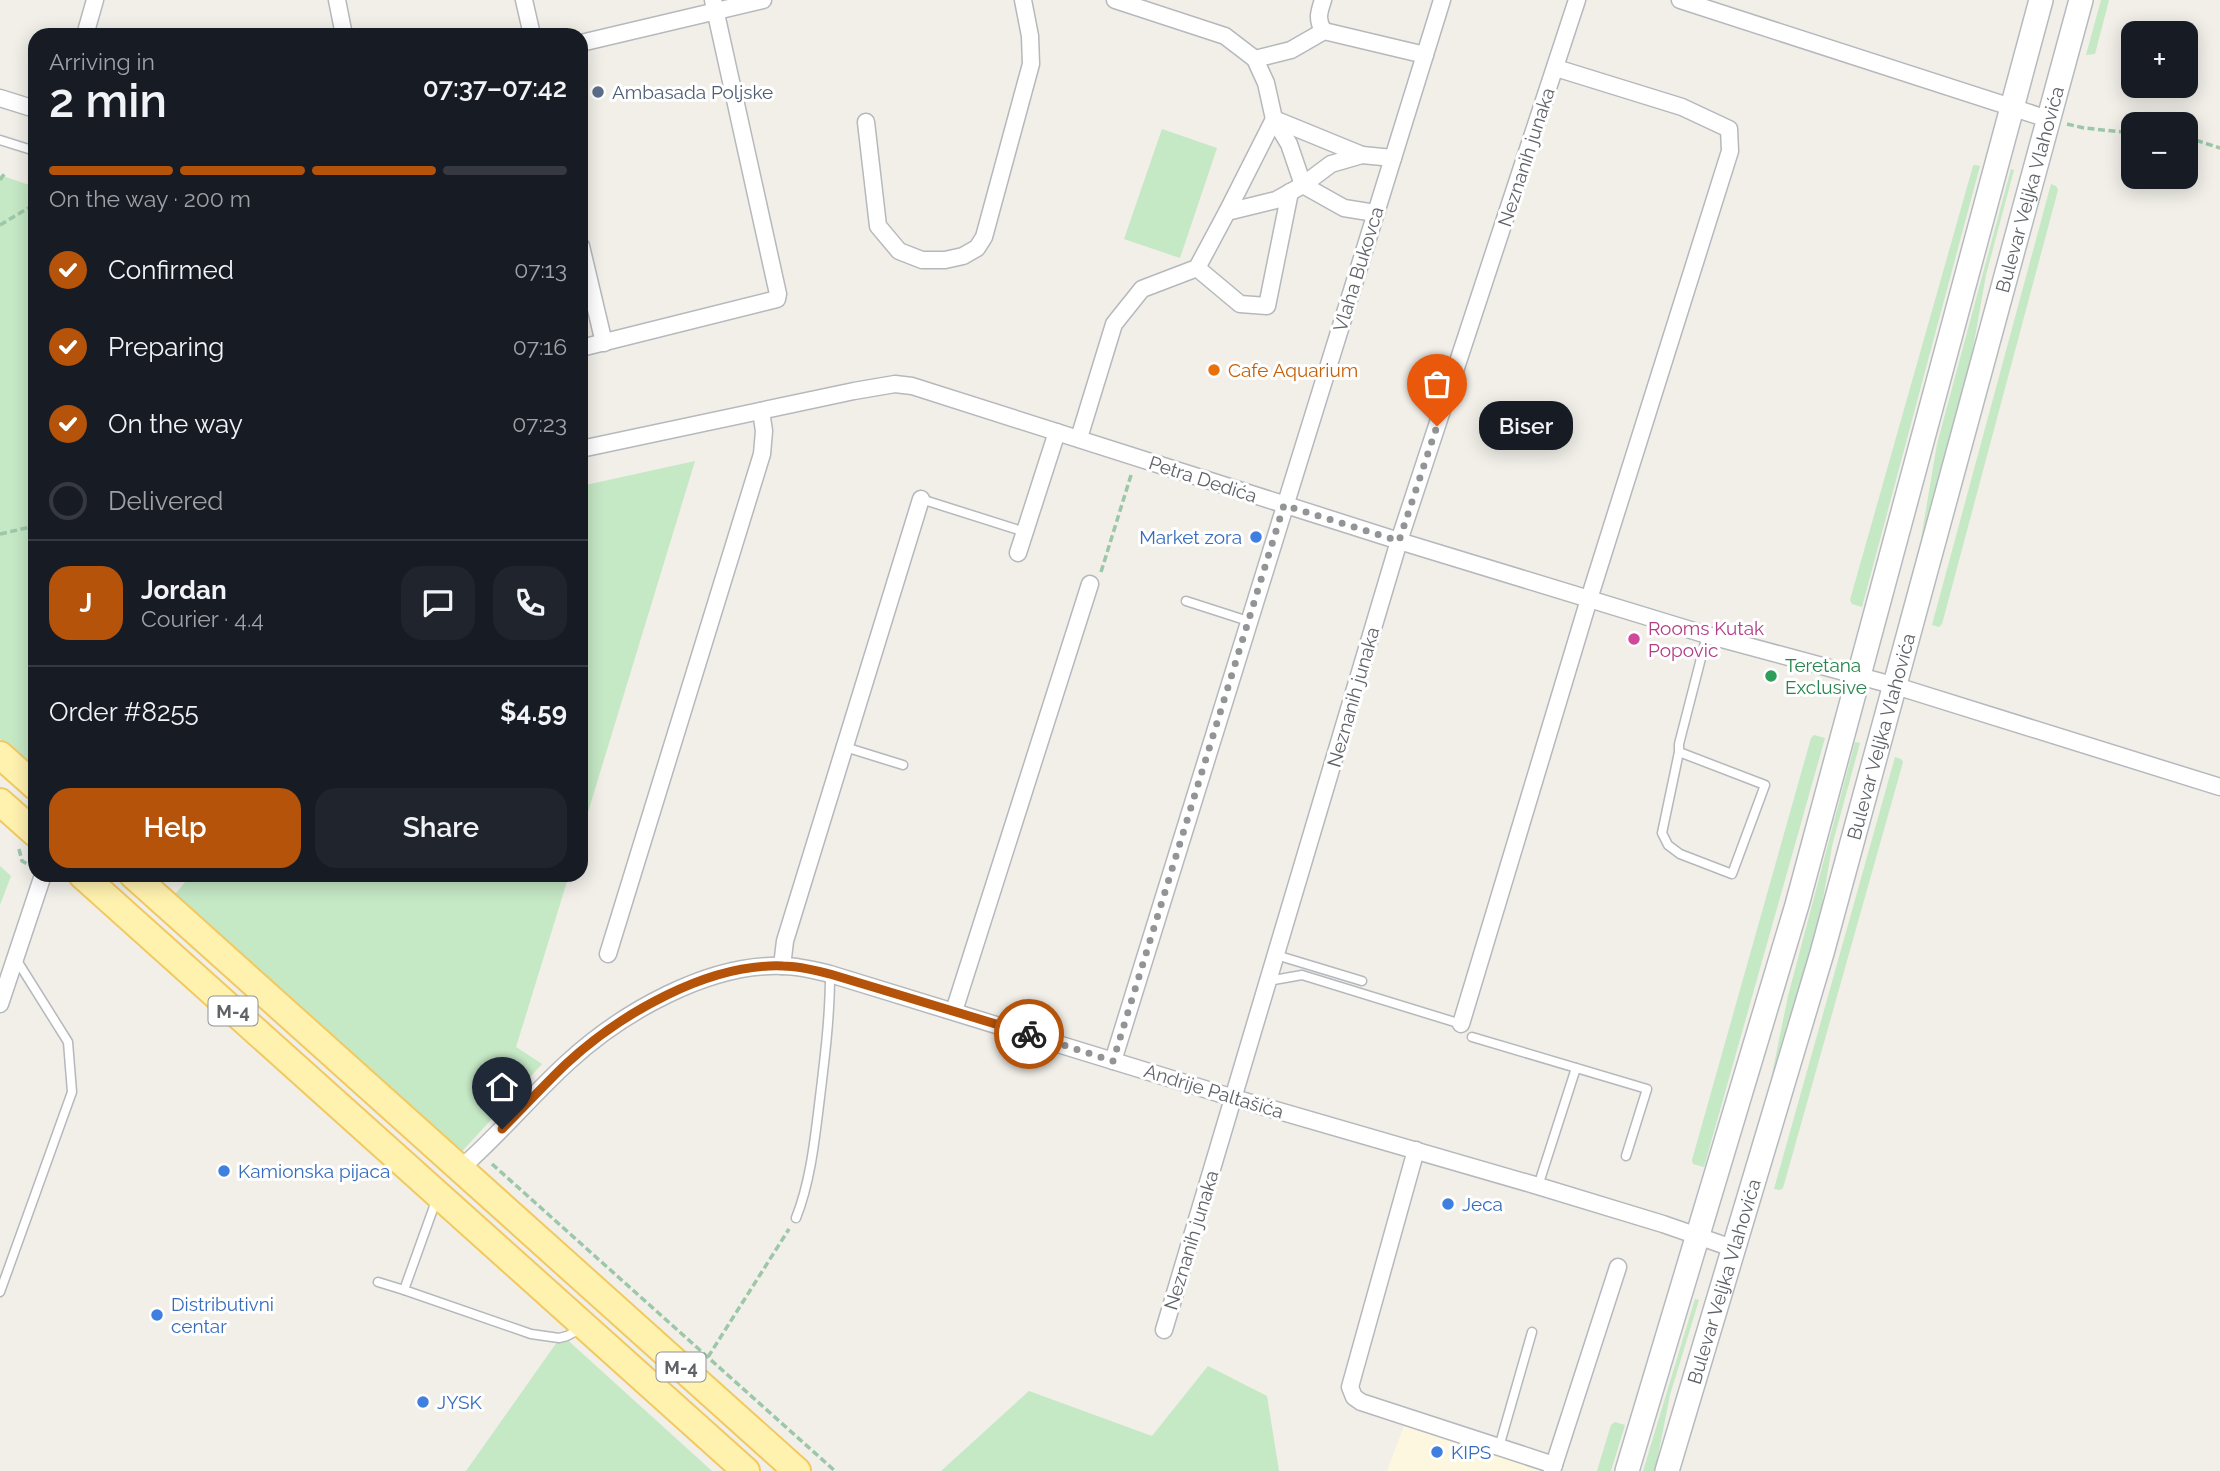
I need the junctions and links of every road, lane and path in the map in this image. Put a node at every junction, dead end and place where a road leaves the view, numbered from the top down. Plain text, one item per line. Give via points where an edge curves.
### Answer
1 (95, 0) edge
2 (337, 0) edge
3 (524, 0) edge
4 (763, 0) edge
5 (1023, 0) edge
6 (1115, 0) edge
7 (1323, 0) edge
8 (1442, 0) edge
9 (1577, 0) edge
10 (1680, 0) edge
11 (2041, 0) edge
12 (2081, 0) edge
13 (714, 6) edge
14 (87, 28) edge
15 (343, 28) edge
16 (530, 28) edge
17 (1324, 31) junction
18 (588, 42) edge
19 (1425, 55) junction
20 (1255, 59) junction
21 (1556, 68) junction
22 (0, 98) edge
23 (28, 107) edge
24 (2011, 109) junction
25 (1274, 119) junction
26 (2048, 119) junction
27 (866, 121) dead end
28 (2121, 132) edge
29 (0, 140) edge
30 (2198, 141) edge
31 (2220, 148) edge
32 (28, 149) edge
33 (1362, 155) junction
34 (1392, 158) junction
35 (5, 173) dead end
36 (0, 180) edge
37 (1297, 188) junction
38 (28, 208) edge
39 (1227, 212) junction
40 (1375, 213) junction
41 (0, 225) edge
42 (1197, 268) junction
43 (588, 276) edge
44 (604, 343) junction
45 (588, 346) edge
46 (761, 411) junction
47 (1057, 432) junction
48 (1079, 438) junction
49 (588, 448) edge
50 (1136, 457) junction
51 (922, 499) joint
52 (1284, 505) junction
53 (28, 528) edge
54 (1025, 532) junction
55 (0, 534) edge
56 (1399, 541) junction
57 (1018, 553) dead end
58 (1090, 584) joint
59 (1589, 599) junction
60 (1186, 601) dead end
61 (1248, 621) junction
62 (1707, 635) junction
63 (1860, 675) junction
64 (1896, 686) junction
65 (845, 747) junction
66 (1679, 752) junction
67 (0, 755) edge
68 (903, 765) dead end
69 (28, 780) edge
70 (2220, 787) edge
71 (0, 802) edge
72 (28, 827) edge
73 (41, 882) edge
74 (90, 882) edge
75 (141, 882) edge
76 (608, 954) dead end
77 (1276, 955) junction
78 (16, 958) junction
79 (782, 965) junction
80 (830, 974) junction
81 (1268, 981) junction
82 (1362, 981) dead end
83 (0, 1004) edge
84 (954, 1011) junction
85 (1461, 1024) joint
86 (1472, 1037) dead end
87 (1113, 1061) junction
88 (1576, 1068) junction
89 (1234, 1098) junction
90 (1416, 1150) junction
91 (1626, 1156) dead end
92 (486, 1158) dead end
93 (460, 1169) junction
94 (1538, 1186) junction
95 (438, 1195) junction
96 (796, 1218) joint
97 (1697, 1237) junction
98 (1735, 1249) junction
99 (1618, 1267) dead end
100 (378, 1282) dead end
101 (404, 1290) junction
102 (0, 1292) edge
103 (584, 1326) junction
104 (1164, 1331) dead end
105 (1532, 1332) dead end
106 (708, 1357) junction
107 (1499, 1447) junction
108 (1553, 1468) edge
109 (746, 1471) edge
110 (797, 1471) edge
111 (835, 1471) edge
112 (1627, 1471) edge
113 (1667, 1471) edge

1 - 14 street
2 - 15 street
3 - 16 street
4 - 13 street
5 - 27 street via 1031,64 984,237 977,248 945,260 922,260 899,251 878,226
6 - 20 street via 1225,36
7 - 17 street via 1318,16
8 - 19 street, Vlaha Bukovca
9 - 21 street, Neznanih junaka
10 - 24 street
11 - 24 main road, Bulevar Veljka Vlahovića
12 - 26 main road, Bulevar Veljka Vlahovića
13 - 18 street
13 - 44 street via 777,299
17 - 19 street
17 - 20 street via 1291,50
19 - 34 street, Vlaha Bukovca
20 - 25 street
21 - 56 street, Neznanih junaka
21 - 59 street, Neznanih junaka via 1682,107 1729,129 1730,151
22 - 23 street
24 - 26 street
24 - 63 main road, Bulevar Veljka Vlahovića
25 - 33 street
25 - 37 street via 1289,144
25 - 39 street
26 - 28 path
26 - 64 main road, Bulevar Veljka Vlahovića
29 - 32 lane
30 - 31 path
33 - 34 street
33 - 37 street via 1331,164
34 - 40 street, Vlaha Bukovca
35 - 36 path
37 - 39 street via 1276,200
37 - 40 street via 1344,208
37 - 42 street via 1267,306 1240,304
38 - 41 path
39 - 42 street
40 - 52 street, Vlaha Bukovca
42 - 48 street via 1142,289 1114,324
43 - 44 street
44 - 45 street
46 - 47 street, Petra Dedića via 895,384
46 - 49 street, Petra Dedića
46 - 76 street via 762,454
47 - 48 street, Petra Dedića
47 - 54 street
48 - 50 street, Petra Dedića
50 - 52 street, Petra Dedića
50 - 58 path via 1099,579
51 - 54 lane
51 - 65 street
52 - 56 street, Petra Dedića
52 - 61 street, Vlaha Bukovca
53 - 55 path
54 - 57 street
56 - 59 street, Petra Dedića
56 - 77 street, Neznanih junaka
58 - 84 street
59 - 62 street, Petra Dedića
59 - 85 street, Neznanih junaka
60 - 61 lane
61 - 87 street, Vlaha Bukovca
62 - 63 street, Petra Dedića
62 - 66 lane
63 - 64 street, Petra Dedića
63 - 97 main road, Bulevar Veljka Vlahovića via 1797,905
64 - 70 street, Petra Dedića
64 - 98 main road, Bulevar Veljka Vlahovića
65 - 68 lane
65 - 79 street via 785,941
66 - 66 lane via 1766,785 1732,874 1680,854 1662,833
67 - 69 main road
71 - 72 main road
73 - 78 street
74 - 95 main road, M-4
75 - 93 main road, M-4
77 - 81 street, Neznanih junaka
77 - 82 lane
78 - 83 street
78 - 102 lane via 68,1042 72,1092
79 - 80 street, Andrije Paltašića
79 - 93 street, Andrije Paltašića via 713,977 620,1022 566,1064
80 - 84 street, Andrije Paltašića
80 - 96 lane via 814,1144
81 - 85 lane via 1301,975
81 - 89 street, Neznanih junaka
84 - 87 street, Andrije Paltašića
86 - 88 lane
87 - 89 street, Andrije Paltašića
88 - 91 lane via 1647,1089
88 - 94 lane
89 - 90 street, Andrije Paltašića
89 - 104 street, Neznanih junaka
90 - 94 street, Andrije Paltašića
90 - 107 street via 1350,1387 1360,1402
92 - 106 path
93 - 110 main road, M-4
94 - 97 street, Andrije Paltašića
95 - 101 lane
95 - 103 main road, M-4
96 - 106 path
97 - 98 street, Andrije Paltašića
97 - 112 main road, Bulevar Veljka Vlahovića
98 - 113 main road, Bulevar Veljka Vlahovića
99 - 108 street
100 - 101 lane
101 - 103 lane via 545,1338 567,1336
103 - 109 main road, M-4
105 - 107 lane
106 - 111 path
107 - 108 street

